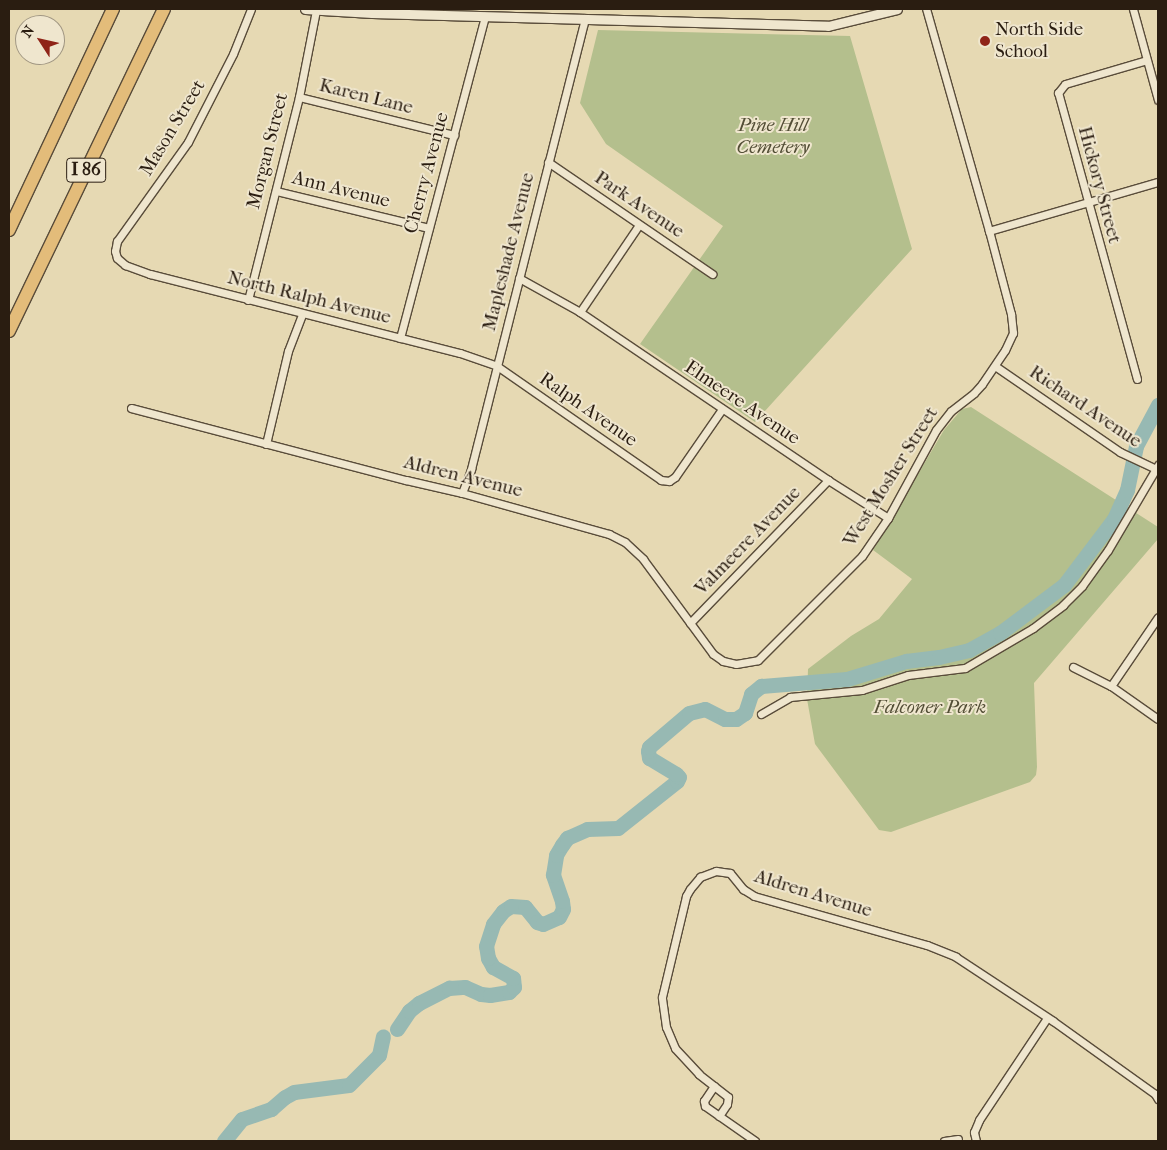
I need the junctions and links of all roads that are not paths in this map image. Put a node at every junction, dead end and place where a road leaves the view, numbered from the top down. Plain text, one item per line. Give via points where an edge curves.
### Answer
1 (113, 9) edge
2 (164, 9) edge
3 (251, 9) edge
4 (305, 9) edge
5 (897, 9) edge
6 (926, 9) edge
7 (1132, 9) edge
8 (316, 10) edge
9 (485, 16) junction
10 (585, 18) junction
11 (1147, 60) junction
12 (299, 97) junction
13 (1158, 100) edge
14 (454, 135) junction
15 (548, 162) junction
16 (1158, 182) edge
17 (276, 190) junction
18 (1087, 202) junction
19 (639, 225) junction
20 (429, 228) junction
21 (9, 230) edge
22 (989, 230) junction
23 (116, 257) joint
24 (712, 274) dead end
25 (519, 278) junction
26 (248, 300) junction
27 (580, 312) junction
28 (302, 314) junction
29 (9, 331) edge
30 (400, 338) junction
31 (497, 366) junction
32 (995, 366) junction
33 (1137, 379) dead end
34 (131, 408) dead end
35 (722, 409) junction
36 (266, 444) junction
37 (1157, 468) edge
38 (828, 480) junction
39 (462, 493) junction
40 (888, 518) junction
41 (1158, 617) edge
42 (690, 623) junction
43 (732, 664) joint
44 (1073, 667) dead end
45 (1111, 686) junction
46 (761, 714) dead end
47 (1158, 719) edge
48 (1047, 1018) junction
49 (714, 1086) junction
50 (1157, 1096) edge
51 (719, 1116) junction
52 (958, 1139) dead end
53 (755, 1141) edge
54 (944, 1141) edge
55 (976, 1141) edge

1 - 21 highway, I 86
2 - 29 highway, I 86
3 - 23 street, Mason Street via 201,119 117,241
4 - 8 street
5 - 10 street via 828,26
6 - 22 street, West Mosher Street
7 - 11 street
8 - 9 street
8 - 12 street, Morgan Street
9 - 10 street
9 - 14 street, Cherry Avenue
10 - 15 street, Mapleshade Avenue
11 - 13 street
11 - 18 street, Hickory Street via 1060,88 1058,98
12 - 14 street, Karen Lane
12 - 17 street, Morgan Street
14 - 20 street, Cherry Avenue
15 - 19 street, Park Avenue
15 - 25 street, Mapleshade Avenue
16 - 18 street
17 - 20 street, Ann Avenue
17 - 26 street, Morgan Street
18 - 22 street
18 - 33 street, Hickory Street
19 - 24 street, Park Avenue
19 - 27 street
20 - 30 street, Cherry Avenue
22 - 32 street, West Mosher Street via 1013,324 1010,341
23 - 26 street, North Ralph Avenue via 125,265 150,274
25 - 27 street, Elmeere Avenue
25 - 31 street, Mapleshade Avenue
26 - 28 street, North Ralph Avenue
27 - 35 street, Elmeere Avenue
28 - 30 street, North Ralph Avenue
28 - 36 street via 288,351
30 - 31 street, North Ralph Avenue
31 - 35 street, Ralph Avenue via 661,480 675,477
31 - 39 street, Mapleshade Avenue
32 - 37 street, Richard Avenue via 1128,456
32 - 40 street, West Mosher Street via 974,393 951,411 936,430
34 - 36 street, Aldren Avenue
35 - 38 street, Elmeere Avenue
36 - 39 street, Aldren Avenue
37 - 46 street via 1108,550 1082,586 1033,628 964,668 908,675 862,690 790,697
38 - 40 street, Elmeere Avenue
38 - 42 street, Valmeere Avenue
39 - 42 street, Aldren Avenue via 609,534 625,542 643,559
40 - 43 street, West Mosher Street via 862,556 765,654 750,663
41 - 45 street
42 - 43 street, Aldren Avenue via 713,654
44 - 45 street
45 - 47 street
48 - 49 street, Aldren Avenue via 947,952 754,896 728,872 709,872 695,882 686,896 662,997 664,1019 675,1048
48 - 50 street, Aldren Avenue
48 - 55 street via 979,1120 974,1132
49 - 51 street, Aldren Avenue via 728,1097
49 - 51 street via 703,1104
51 - 53 street
52 - 54 street

